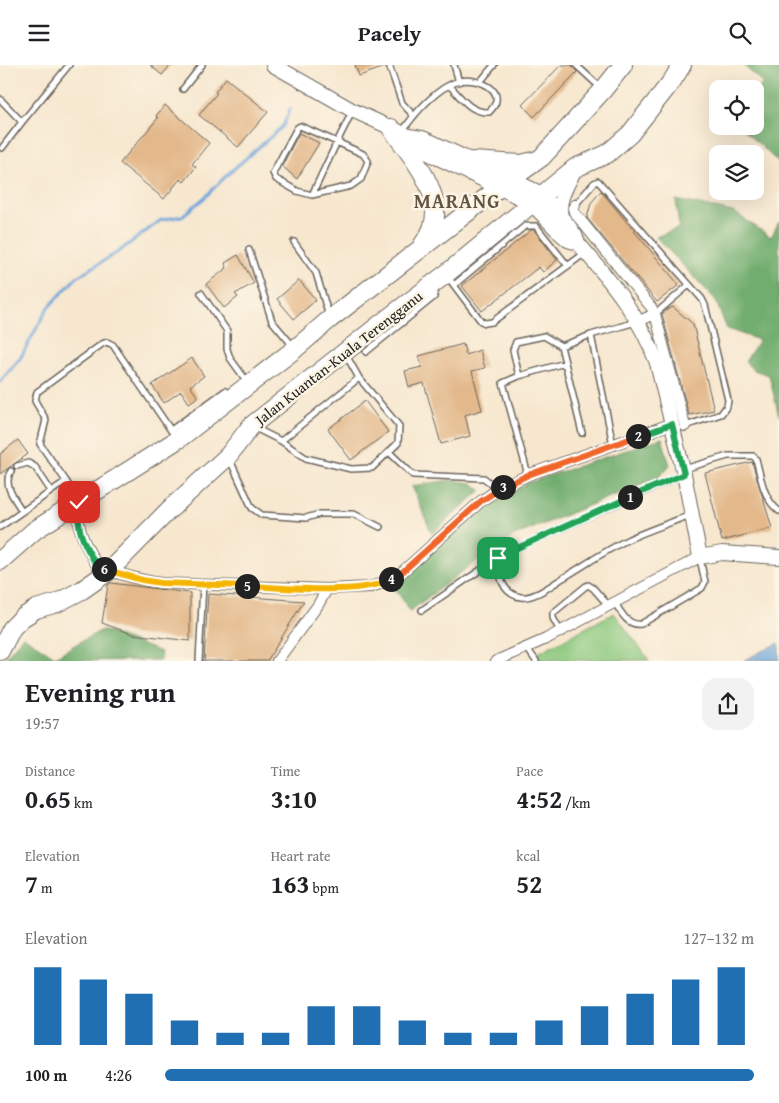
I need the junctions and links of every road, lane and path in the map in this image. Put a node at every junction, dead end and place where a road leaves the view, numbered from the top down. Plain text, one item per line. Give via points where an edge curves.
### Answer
1 (69, 65) edge
2 (202, 65) edge
3 (273, 65) edge
4 (389, 65) edge
5 (454, 65) edge
6 (494, 65) edge
7 (576, 65) edge
8 (623, 65) edge
9 (682, 65) edge
10 (459, 81) junction
11 (481, 81) junction
12 (450, 85) junction
13 (183, 89) dead end
14 (603, 90) junction
15 (0, 99) edge
16 (352, 110) junction
17 (414, 116) junction
18 (22, 122) junction
19 (401, 132) junction
20 (337, 142) junction
21 (2, 149) dead end
22 (542, 157) junction
23 (473, 161) junction
24 (576, 168) junction
25 (506, 183) junction
26 (312, 195) junction
27 (536, 199) junction
28 (575, 205) joint
29 (561, 217) junction
30 (294, 241) dead end
31 (582, 248) junction
32 (249, 250) dead end
33 (415, 254) junction
34 (568, 266) junction
35 (444, 281) junction
36 (689, 285) junction
37 (201, 293) dead end
38 (655, 314) junction
39 (330, 319) junction
40 (639, 321) junction
41 (391, 323) junction
42 (591, 335) junction
43 (561, 346) junction
44 (295, 349) junction
45 (344, 352) junction
46 (366, 352) dead end
47 (566, 363) junction
48 (519, 377) junction
49 (359, 378) junction
50 (250, 384) junction
51 (225, 391) dead end
52 (252, 426) junction
53 (676, 427) junction
54 (582, 433) dead end
55 (174, 435) junction
56 (281, 441) junction
57 (613, 445) junction
58 (389, 452) junction
59 (228, 457) junction
60 (17, 466) dead end
61 (11, 471) dead end
62 (683, 472) junction
63 (528, 475) junction
64 (66, 481) junction
65 (498, 490) junction
66 (51, 491) junction
67 (79, 502) junction
68 (22, 511) junction
69 (779, 511) edge
70 (692, 514) junction
71 (0, 527) edge
72 (380, 527) dead end
73 (700, 557) junction
74 (779, 557) edge
75 (498, 558) junction
76 (0, 561) edge
77 (109, 571) junction
78 (204, 584) junction
79 (326, 589) junction
80 (611, 604) junction
81 (422, 610) dead end
82 (560, 631) junction
83 (527, 647) junction
84 (0, 651) edge
85 (199, 661) edge
86 (277, 661) edge
87 (496, 661) edge
88 (536, 661) edge

1 - 18 lane
2 - 13 lane
3 - 16 street
4 - 17 lane via 402,103
5 - 10 lane
6 - 11 lane
7 - 14 lane
8 - 14 highway
9 - 24 highway, Jalan Kuantan-Kuala Terengganu via 630,134 607,154
10 - 11 lane
10 - 12 lane
11 - 12 lane via 496,97 495,106 489,112 472,109
12 - 17 lane
14 - 22 highway
15 - 18 lane
16 - 19 street
16 - 20 lane
17 - 19 lane
18 - 21 lane
19 - 23 street
19 - 25 street via 430,153
19 - 33 highway via 434,199 435,220 431,233
20 - 26 lane
20 - 26 lane via 366,157 368,161 361,179 351,185
20 - 26 lane via 296,127 273,173 276,179 297,191
22 - 23 highway via 521,164
22 - 25 highway
23 - 25 street
24 - 27 highway, Jalan Kuantan-Kuala Terengganu
24 - 29 street via 561,197
25 - 27 street
25 - 33 highway
27 - 29 street
27 - 31 street via 560,233
27 - 35 highway, Jalan Kuantan-Kuala Terengganu
28 - 36 lane via 598,181
28 - 38 street via 574,212
29 - 31 street
30 - 39 lane via 316,273
31 - 34 lane
31 - 40 street
32 - 44 lane via 272,321
33 - 39 highway
34 - 35 lane via 536,226 525,226
34 - 35 lane via 492,322 485,323
35 - 41 highway, Jalan Kuantan-Kuala Terengganu
36 - 38 lane
36 - 53 lane via 705,305 728,400 721,414
37 - 50 lane via 227,331 230,358
38 - 40 street
38 - 53 street
39 - 44 highway
40 - 42 lane
40 - 53 street via 657,363
41 - 45 highway, Jalan Kuantan-Kuala Terengganu
41 - 46 lane
42 - 43 lane
42 - 57 lane
43 - 47 lane
43 - 48 lane via 544,336 516,342 513,350
44 - 50 highway
45 - 49 lane
45 - 52 highway, Jalan Kuantan-Kuala Terengganu
47 - 48 lane
47 - 54 lane
48 - 63 lane via 503,383
49 - 56 lane
49 - 58 lane via 399,426 398,443
50 - 55 highway
51 - 55 lane
52 - 56 lane
52 - 59 highway, Jalan Kuantan-Kuala Terengganu
53 - 57 street
53 - 62 street
55 - 64 lane via 113,345 102,344 37,392 35,401 46,421 40,444
55 - 67 highway
56 - 58 lane via 306,457 351,469 372,468
57 - 63 street
58 - 65 lane via 413,475 484,478
59 - 72 lane via 252,508 262,515 306,518 320,514 354,514
59 - 77 highway, Jalan Kuantan-Kuala Terengganu
60 - 66 lane via 28,463 35,467
61 - 68 lane via 8,486
62 - 69 lane via 728,456 753,456 765,492
62 - 70 street
62 - 75 lane
63 - 65 street
64 - 66 lane
64 - 67 lane
65 - 79 street via 388,581 371,587
66 - 68 lane
67 - 76 highway via 35,530
67 - 77 street via 81,535 98,567
68 - 71 lane
70 - 73 street
70 - 75 lane via 629,539 527,597 508,591 500,579
73 - 74 street via 722,553
73 - 80 street
73 - 80 lane via 705,582 702,589 656,617 635,625
75 - 81 lane
77 - 78 street via 147,581
77 - 84 highway, Jalan Kuantan-Kuala Terengganu via 82,590 22,618
78 - 79 street
78 - 85 lane
79 - 86 street
80 - 82 street
80 - 82 lane via 590,585 583,587 553,613
82 - 83 street
83 - 87 street
83 - 88 lane

